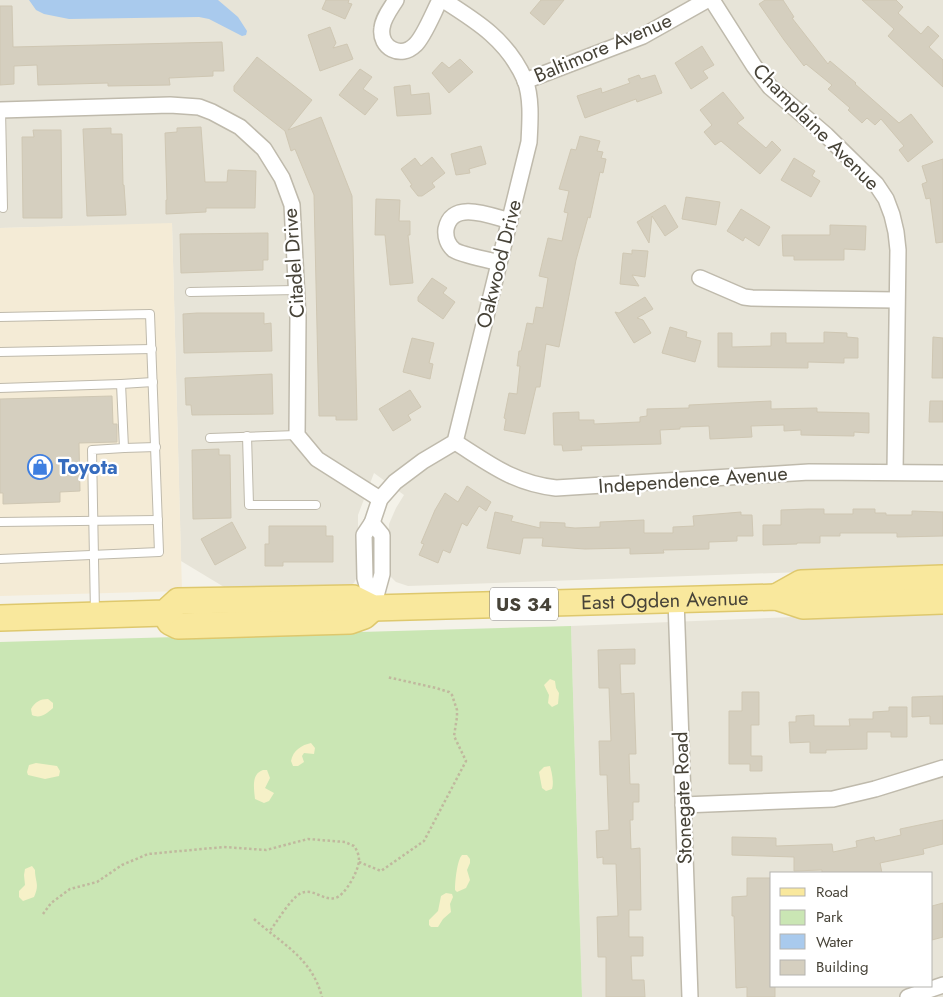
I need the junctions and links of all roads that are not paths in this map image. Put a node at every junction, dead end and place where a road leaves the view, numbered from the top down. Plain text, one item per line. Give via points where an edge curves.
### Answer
1 (396, 0) edge
2 (440, 0) edge
3 (444, 0) edge
4 (707, 0) edge
5 (712, 0) edge
6 (525, 81) junction
7 (1, 110) edge
8 (2, 208) dead end
9 (510, 220) junction
10 (499, 263) junction
11 (700, 278) dead end
12 (297, 290) junction
13 (190, 292) dead end
14 (896, 300) junction
15 (0, 317) edge
16 (152, 349) junction
17 (0, 352) edge
18 (153, 382) junction
19 (121, 384) junction
20 (0, 388) edge
21 (297, 435) junction
22 (247, 436) junction
23 (210, 438) dead end
24 (454, 442) junction
25 (156, 447) junction
26 (124, 448) junction
27 (895, 472) junction
28 (943, 473) edge
29 (380, 499) junction
30 (316, 506) dead end
31 (158, 520) junction
32 (94, 521) junction
33 (0, 522) edge
34 (95, 556) junction
35 (0, 559) edge
36 (943, 578) edge
37 (776, 597) junction
38 (676, 600) junction
39 (943, 601) edge
40 (373, 608) junction
41 (96, 615) junction
42 (0, 618) edge
43 (943, 768) edge
44 (683, 806) junction
45 (943, 985) edge
46 (690, 997) edge
47 (908, 997) edge

1 - 2 street via 384,20 382,35 394,51 410,49 417,43
3 - 6 street, Oakwood Drive via 494,34
4 - 6 street, Baltimore Avenue via 643,36
5 - 14 street, Champlaine Avenue via 770,87 826,135 876,184 886,199 896,232
6 - 9 street, Oakwood Drive via 528,142
7 - 8 lane
7 - 12 street, Citadel Drive via 199,107 240,128 274,163 292,205
9 - 10 street, Oakwood Drive
9 - 10 street via 466,210 449,220 446,231 447,241 455,250
10 - 24 street, Oakwood Drive
11 - 14 street via 752,298
12 - 13 lane
12 - 21 street, Citadel Drive
14 - 27 street, Champlaine Avenue
15 - 16 lane via 150,314
16 - 17 lane
16 - 18 lane
18 - 19 lane
18 - 25 lane
19 - 20 lane
19 - 26 lane
21 - 22 lane
21 - 29 street via 317,459
22 - 23 lane
22 - 30 lane via 249,505
24 - 27 street, Independence Avenue via 509,476 556,488 809,472
24 - 29 street via 395,482
25 - 26 lane
25 - 31 lane
26 - 32 lane via 92,450
27 - 28 street, Independence Avenue
29 - 40 street via 364,535 366,578
31 - 32 lane
31 - 34 lane via 159,552
32 - 33 lane
32 - 34 lane
34 - 35 lane
34 - 41 lane
36 - 37 main road, East Ogden Avenue / US 34 via 802,584
37 - 38 main road, East Ogden Avenue / US 34
37 - 39 main road, East Ogden Avenue / US 34 via 803,606
38 - 40 main road, East Ogden Avenue / US 34
38 - 44 street, Stonegate Road
40 - 41 main road, East Ogden Avenue / US 34 via 364,616 350,621 178,626 170,622 165,613
41 - 42 main road, East Ogden Avenue / US 34
43 - 44 street via 833,799
44 - 46 street, Stonegate Road
45 - 47 street

